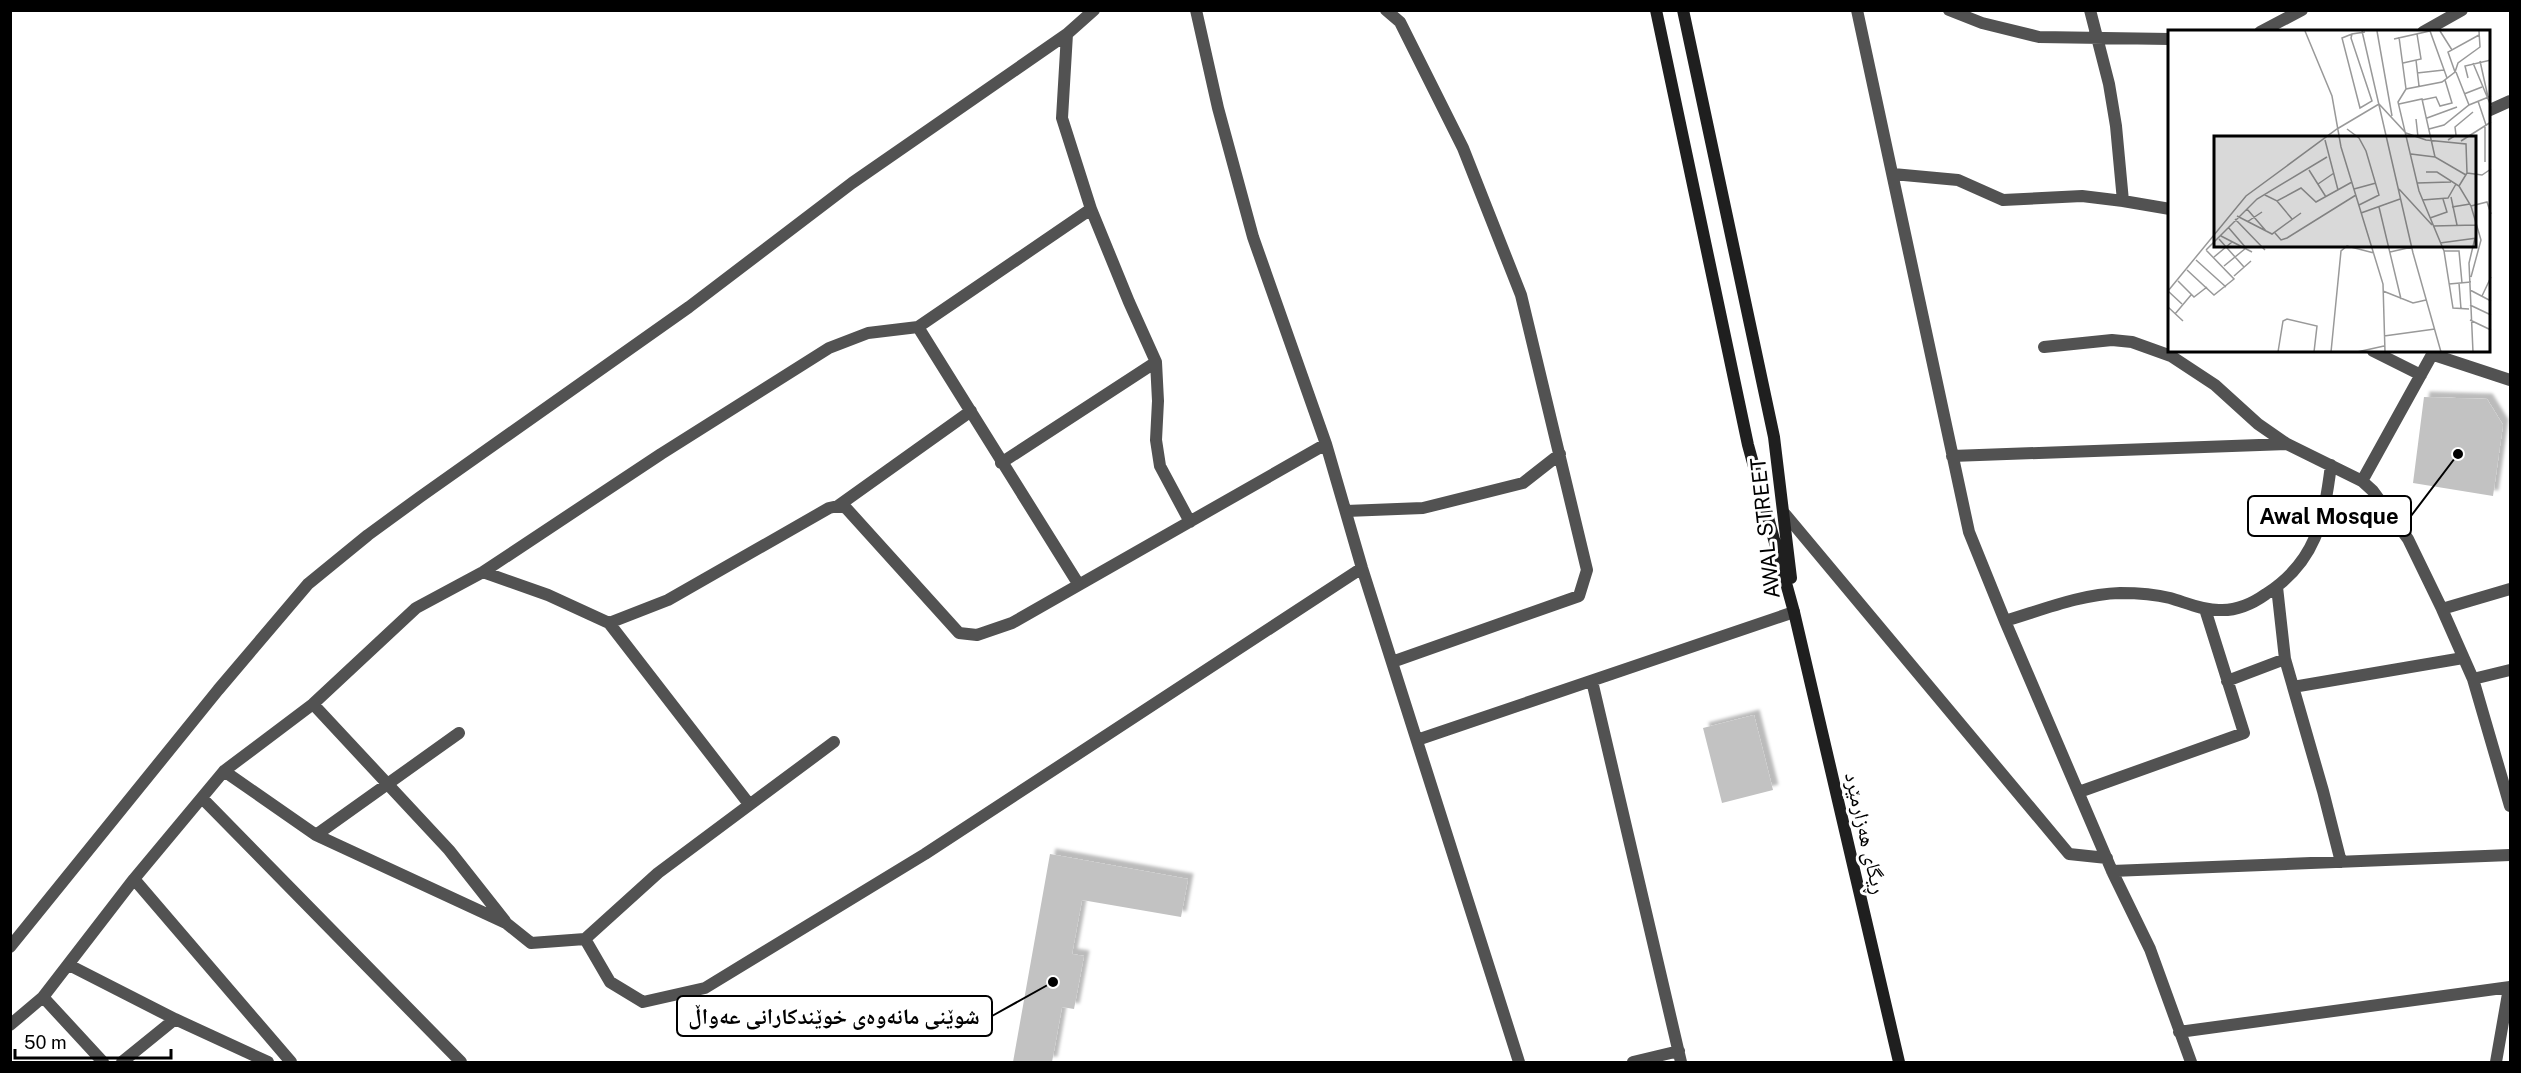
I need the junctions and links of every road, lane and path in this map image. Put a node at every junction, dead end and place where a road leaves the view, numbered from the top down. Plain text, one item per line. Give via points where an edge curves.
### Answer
1 (1094, 10) edge
2 (1196, 10) edge
3 (1386, 10) edge
4 (1656, 10) edge
5 (1683, 10) edge
6 (1857, 10) edge
7 (2090, 10) edge
8 (2302, 10) edge
9 (2462, 10) edge
10 (1956, 12) edge
11 (2264, 30) edge
12 (2427, 30) edge
13 (1067, 34) junction
14 (2096, 37) junction
15 (2168, 39) edge
16 (2511, 101) edge
17 (2491, 110) edge
18 (1893, 174) junction
19 (2122, 201) junction
20 (1091, 209) junction
21 (2168, 209) edge
22 (918, 327) junction
23 (2044, 347) dead end
24 (2375, 352) edge
25 (2434, 353) edge
26 (1156, 362) junction
27 (2421, 375) junction
28 (2511, 380) edge
29 (971, 411) junction
30 (1326, 444) junction
31 (2287, 444) junction
32 (1560, 454) junction
33 (1952, 456) junction
34 (1001, 463) junction
35 (2331, 465) junction
36 (2362, 481) junction
37 (838, 506) junction
38 (1346, 511) junction
39 (1785, 514) junction
40 (1190, 522) junction
41 (1362, 568) junction
42 (483, 572) junction
43 (1079, 585) junction
44 (2277, 587) junction
45 (2511, 589) edge
46 (2205, 609) junction
47 (2442, 609) junction
48 (1794, 612) junction
49 (2005, 621) junction
50 (609, 623) junction
51 (2285, 658) junction
52 (2463, 658) junction
53 (1392, 662) junction
54 (2511, 670) edge
55 (2473, 679) junction
56 (1592, 681) junction
57 (2227, 681) junction
58 (2293, 687) junction
59 (313, 704) junction
60 (459, 733) dead end
61 (1417, 740) junction
62 (834, 742) dead end
63 (224, 771) junction
64 (387, 784) junction
65 (2079, 792) junction
66 (202, 798) junction
67 (2510, 800) edge
68 (749, 804) junction
69 (316, 835) junction
70 (2511, 855) edge
71 (2107, 858) junction
72 (2340, 862) junction
73 (2112, 872) junction
74 (134, 879) junction
75 (506, 923) junction
76 (585, 939) junction
77 (10, 947) edge
78 (69, 964) junction
79 (2510, 987) edge
80 (43, 997) junction
81 (174, 1019) junction
82 (10, 1025) edge
83 (2179, 1032) junction
84 (1680, 1057) edge
85 (103, 1062) edge
86 (122, 1062) edge
87 (268, 1062) edge
88 (291, 1062) edge
89 (461, 1062) edge
90 (1519, 1062) edge
91 (1633, 1062) edge
92 (1899, 1062) edge
93 (2191, 1062) edge
94 (2496, 1062) edge

1 - 13 street
2 - 30 street via 1253,237
3 - 32 street via 1400,22 1463,148 1513,274
4 - 48 main road, AWAL STREET via 1748,445
5 - 39 main road, AWAL STREET via 1774,437
6 - 18 street
7 - 14 street
8 - 11 street
9 - 12 street
10 - 14 street via 2039,37
13 - 20 street via 1062,118
13 - 77 street via 852,183 689,307 420,497 317,577 272,625
14 - 15 street
14 - 19 street via 2116,126
16 - 17 street
18 - 19 street via 1958,180 2003,200 2082,196
18 - 33 street
19 - 21 street
20 - 22 street
20 - 26 street
22 - 29 street
22 - 42 street via 868,333 830,348
23 - 31 street via 2112,340 2150,347 2193,369
24 - 27 street
25 - 27 street
25 - 28 street
26 - 34 street
26 - 40 street via 1160,466
27 - 36 street
29 - 34 street
29 - 37 street
30 - 38 street
30 - 40 street
31 - 33 street
31 - 35 street
32 - 38 street via 1523,483 1423,508
32 - 53 street via 1587,570 1578,596
33 - 49 street via 1969,532
34 - 43 street
35 - 36 street
35 - 44 street via 2319,531 2299,566
36 - 47 street via 2408,539
37 - 43 street via 846,508 959,633 977,636 1012,623
37 - 50 street via 668,600
38 - 41 street
39 - 48 main road, AWAL STREET
39 - 71 street via 2069,854
40 - 43 street
41 - 53 street
41 - 76 street via 925,854 705,988 643,1002 610,982
42 - 50 street via 548,595
42 - 59 street via 416,608
44 - 46 street via 2243,607
44 - 51 street
45 - 47 street
46 - 49 street via 2156,595 2119,593 2086,598
46 - 57 street
47 - 52 street
48 - 56 street
48 - 92 main road, ڕیگای هەزارمێرد
49 - 65 street
50 - 68 street
51 - 57 street
51 - 58 street
52 - 55 street
52 - 58 street
53 - 61 street
54 - 55 street
55 - 67 street
56 - 61 street
56 - 84 street
57 - 65 street via 2244,733
58 - 72 street
59 - 63 street
59 - 64 street
60 - 64 street
61 - 90 street
62 - 68 street
63 - 66 street
63 - 69 street
64 - 69 street
64 - 75 street via 449,850
65 - 71 street
66 - 74 street
66 - 89 street
68 - 76 street via 658,873
69 - 75 street
70 - 72 street
71 - 73 street
72 - 73 street
73 - 83 street via 2150,949
74 - 78 street
74 - 88 street
75 - 76 street via 531,943
78 - 80 street
78 - 81 street
79 - 83 street
79 - 94 street
80 - 82 street
80 - 85 street
81 - 86 street
81 - 87 street
83 - 93 street
84 - 91 street

